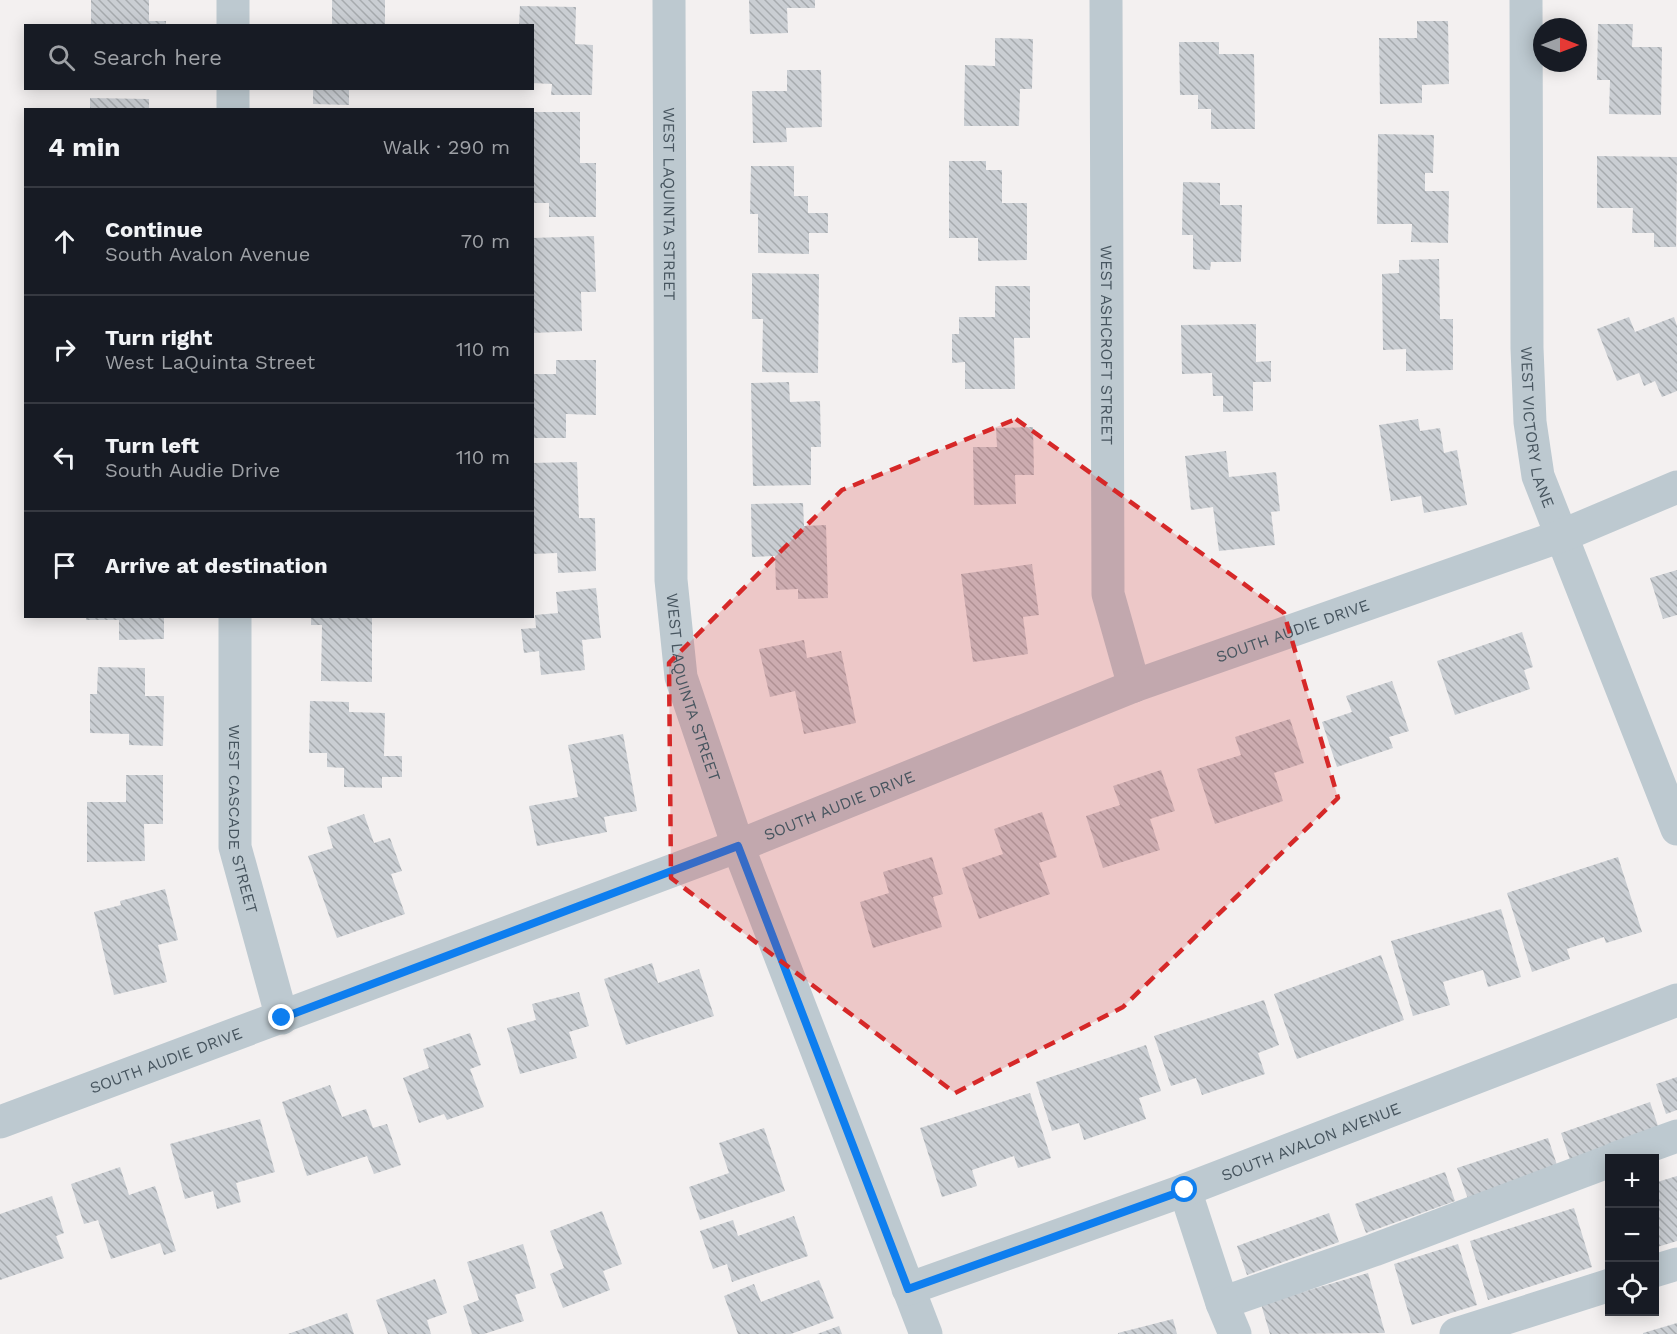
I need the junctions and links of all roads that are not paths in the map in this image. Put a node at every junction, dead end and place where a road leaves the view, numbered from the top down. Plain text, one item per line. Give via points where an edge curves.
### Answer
1 (233, 0) edge
2 (669, 0) edge
3 (1106, 0) edge
4 (1526, 0) edge
5 (233, 24) edge
6 (233, 90) edge
7 (233, 108) edge
8 (1677, 487) edge
9 (1561, 537) junction
10 (235, 618) edge
11 (1134, 686) junction
12 (1677, 829) edge
13 (738, 846) junction
14 (1677, 1000) edge
15 (282, 1018) junction
16 (0, 1122) edge
17 (1677, 1136) edge
18 (1627, 1154) edge
19 (1605, 1163) edge
20 (1185, 1190) junction
21 (1677, 1264) edge
22 (1659, 1269) edge
23 (1605, 1288) edge
24 (908, 1289) junction
25 (1222, 1303) junction
26 (926, 1334) edge
27 (1235, 1334) edge
28 (1456, 1334) edge

1 - 5 street
2 - 13 street, WEST LAQUINTA STREET via 671,580 681,677
3 - 11 street, WEST ASHCROFT STREET via 1108,594
4 - 9 street, WEST VICTORY LANE via 1530,422 1538,476
6 - 7 street
8 - 9 street, SOUTH AUDIE DRIVE
9 - 11 street, SOUTH AUDIE DRIVE
9 - 12 street, WEST VICTORY LANE
10 - 15 street, WEST CASCADE STREET via 235,847
11 - 13 street, SOUTH AUDIE DRIVE
13 - 15 street, SOUTH AUDIE DRIVE
13 - 24 street, WEST LAQUINTA STREET
14 - 20 street, SOUTH AVALON AVENUE
15 - 16 street, SOUTH AUDIE DRIVE
17 - 18 street
19 - 25 street
20 - 24 street, SOUTH AVALON AVENUE
20 - 25 street
21 - 22 street
23 - 28 street
24 - 26 street, WEST LAQUINTA STREET
25 - 27 street

